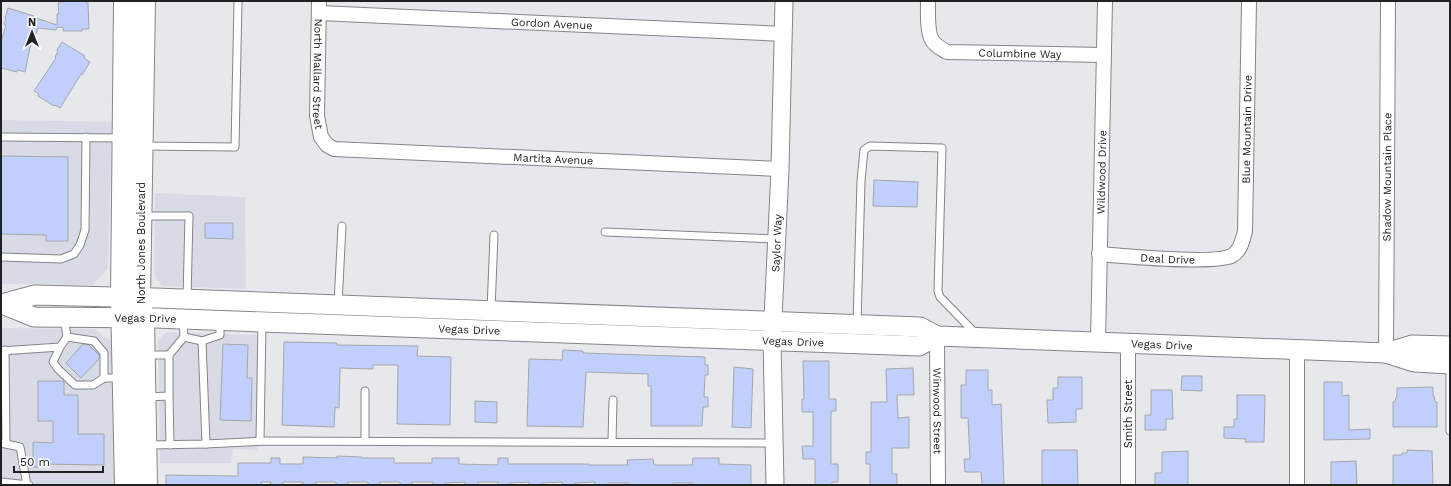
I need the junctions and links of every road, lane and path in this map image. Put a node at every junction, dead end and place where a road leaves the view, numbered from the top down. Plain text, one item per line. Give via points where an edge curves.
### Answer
1 (125, 1) edge
2 (144, 1) edge
3 (238, 1) edge
4 (784, 1) edge
5 (928, 1) edge
6 (1105, 1) edge
7 (1249, 1) edge
8 (1388, 1) edge
9 (319, 7) edge
10 (784, 34) junction
11 (1104, 55) junction
12 (1, 137) edge
13 (86, 137) junction
14 (133, 142) junction
15 (327, 145) joint
16 (780, 169) junction
17 (140, 216) junction
18 (342, 226) dead end
19 (605, 232) dead end
20 (494, 235) dead end
21 (777, 239) junction
22 (1100, 254) junction
23 (1235, 254) joint
24 (1, 258) edge
25 (187, 299) junction
26 (2, 304) edge
27 (338, 305) junction
28 (132, 308) junction
29 (64, 317) junction
30 (220, 320) junction
31 (490, 320) junction
32 (262, 322) junction
33 (772, 322) junction
34 (857, 325) junction
35 (184, 328) junction
36 (937, 336) junction
37 (67, 337) junction
38 (980, 338) junction
39 (772, 340) junction
40 (202, 341) junction
41 (1098, 342) junction
42 (1128, 343) junction
43 (1450, 346) edge
44 (60, 347) junction
45 (1296, 350) junction
46 (3, 351) edge
47 (1386, 353) junction
48 (143, 355) junction
49 (169, 355) junction
50 (1450, 364) edge
51 (114, 378) junction
52 (365, 391) dead end
53 (169, 396) junction
54 (145, 398) junction
55 (613, 400) dead end
56 (1450, 431) edge
57 (260, 441) junction
58 (365, 441) junction
59 (612, 442) junction
60 (774, 443) junction
61 (3, 444) edge
62 (206, 444) junction
63 (170, 445) junction
64 (145, 446) junction
65 (1, 482) edge
66 (127, 482) edge
67 (24, 485) edge
68 (146, 485) edge
69 (776, 485) edge
70 (938, 485) edge
71 (1128, 485) edge
72 (1297, 485) edge

1 - 14 main road, North Jones Boulevard
2 - 14 main road, North Jones Boulevard
3 - 14 lane via 235,147
4 - 10 street, Saylor Way
5 - 11 street, Columbine Way via 931,40 947,52
6 - 11 street, Wildwood Drive
7 - 23 street, Blue Mountain Drive via 1246,231
8 - 47 street, Shadow Mountain Place
9 - 10 street, Gordon Avenue
9 - 15 street, North Mallard Street via 318,116 321,137
10 - 16 street, Saylor Way
11 - 22 street, Wildwood Drive
12 - 13 lane
13 - 14 lane
13 - 24 lane via 85,230 77,250 74,254 61,259
14 - 17 main road, North Jones Boulevard
14 - 28 main road, North Jones Boulevard
15 - 16 street, Martita Avenue via 334,149
16 - 21 street, Saylor Way
17 - 25 lane via 189,216
17 - 28 main road, North Jones Boulevard
18 - 27 lane
19 - 21 lane
20 - 31 lane
21 - 33 street, Saylor Way
22 - 23 street, Deal Drive via 1207,260 1229,258
22 - 41 street, Wildwood Drive
25 - 27 main road, Vegas Drive
25 - 28 main road, Vegas Drive
26 - 28 main road, Vegas Drive via 35,295
26 - 29 main road, Vegas Drive via 34,317
27 - 31 main road, Vegas Drive
28 - 29 main road, Vegas Drive
28 - 35 main road, Vegas Drive
28 - 48 main road, North Jones Boulevard
28 - 51 main road, North Jones Boulevard
29 - 37 lane
30 - 32 main road, Vegas Drive
30 - 35 main road, Vegas Drive
30 - 40 lane via 220,335
31 - 32 main road, Vegas Drive
31 - 33 main road, Vegas Drive
31 - 39 main road, Vegas Drive
32 - 57 lane
33 - 34 main road, Vegas Drive
33 - 39 street, Saylor Way
34 - 36 main road, Vegas Drive via 920,327
34 - 38 lane via 864,150 870,146 942,148 938,291 940,297
35 - 40 lane
35 - 49 lane
36 - 38 main road, Vegas Drive
36 - 39 main road, Vegas Drive via 919,346
36 - 70 street, Winwood Street
37 - 44 lane
37 - 51 lane via 94,341 104,353
38 - 41 main road, Vegas Drive
39 - 60 street, Saylor Way
40 - 62 lane
41 - 42 main road, Vegas Drive
42 - 45 main road, Vegas Drive
42 - 71 street, Smith Street
43 - 47 main road, Vegas Drive via 1412,345
44 - 46 lane
44 - 51 lane via 54,362 75,385 93,386
45 - 47 main road, Vegas Drive
45 - 72 street
46 - 61 lane
47 - 50 main road, Vegas Drive via 1414,362
48 - 49 lane
48 - 54 main road, North Jones Boulevard
49 - 53 lane
50 - 56 lane
51 - 66 main road, North Jones Boulevard
52 - 58 lane
53 - 54 lane
53 - 63 lane
54 - 64 main road, North Jones Boulevard
55 - 59 lane
57 - 58 lane
57 - 62 lane
58 - 59 lane
59 - 60 lane
60 - 69 street, Saylor Way
61 - 67 lane via 20,447
62 - 63 lane
63 - 64 lane
64 - 68 main road, North Jones Boulevard
65 - 67 lane

